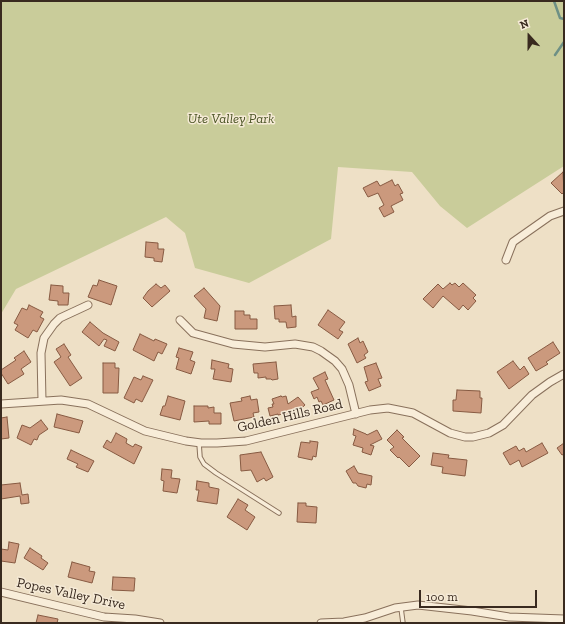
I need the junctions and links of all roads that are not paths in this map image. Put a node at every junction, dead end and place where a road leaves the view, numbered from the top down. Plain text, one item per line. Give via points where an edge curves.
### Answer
1 (564, 211) edge
2 (506, 260) dead end
3 (88, 305) dead end
4 (180, 320) dead end
5 (564, 374) edge
6 (42, 401) junction
7 (1, 404) edge
8 (356, 414) junction
9 (199, 443) junction
10 (280, 513) dead end
11 (1, 592) edge
12 (401, 607) junction
13 (564, 619) edge
14 (114, 621) edge
15 (160, 623) edge
16 (321, 623) edge
17 (403, 623) edge

1 - 2 street via 550,216 513,242
3 - 6 street via 60,318 44,338 41,353
4 - 8 street via 193,333 233,344 266,347 295,344 321,351 335,361 344,372
5 - 8 street, Golden Hills Road via 532,395 503,425 481,435 465,437 450,433 405,410 379,408
6 - 7 street, Golden Hills Road
6 - 9 street, Golden Hills Road via 61,400 88,404 145,431
8 - 9 street, Golden Hills Road via 246,441
9 - 10 lane via 200,458 204,464
11 - 14 street, Popes Valley Drive
12 - 13 street via 430,606 509,617
12 - 16 street via 365,618
12 - 17 lane
14 - 15 street, Popes Valley Drive via 135,619

